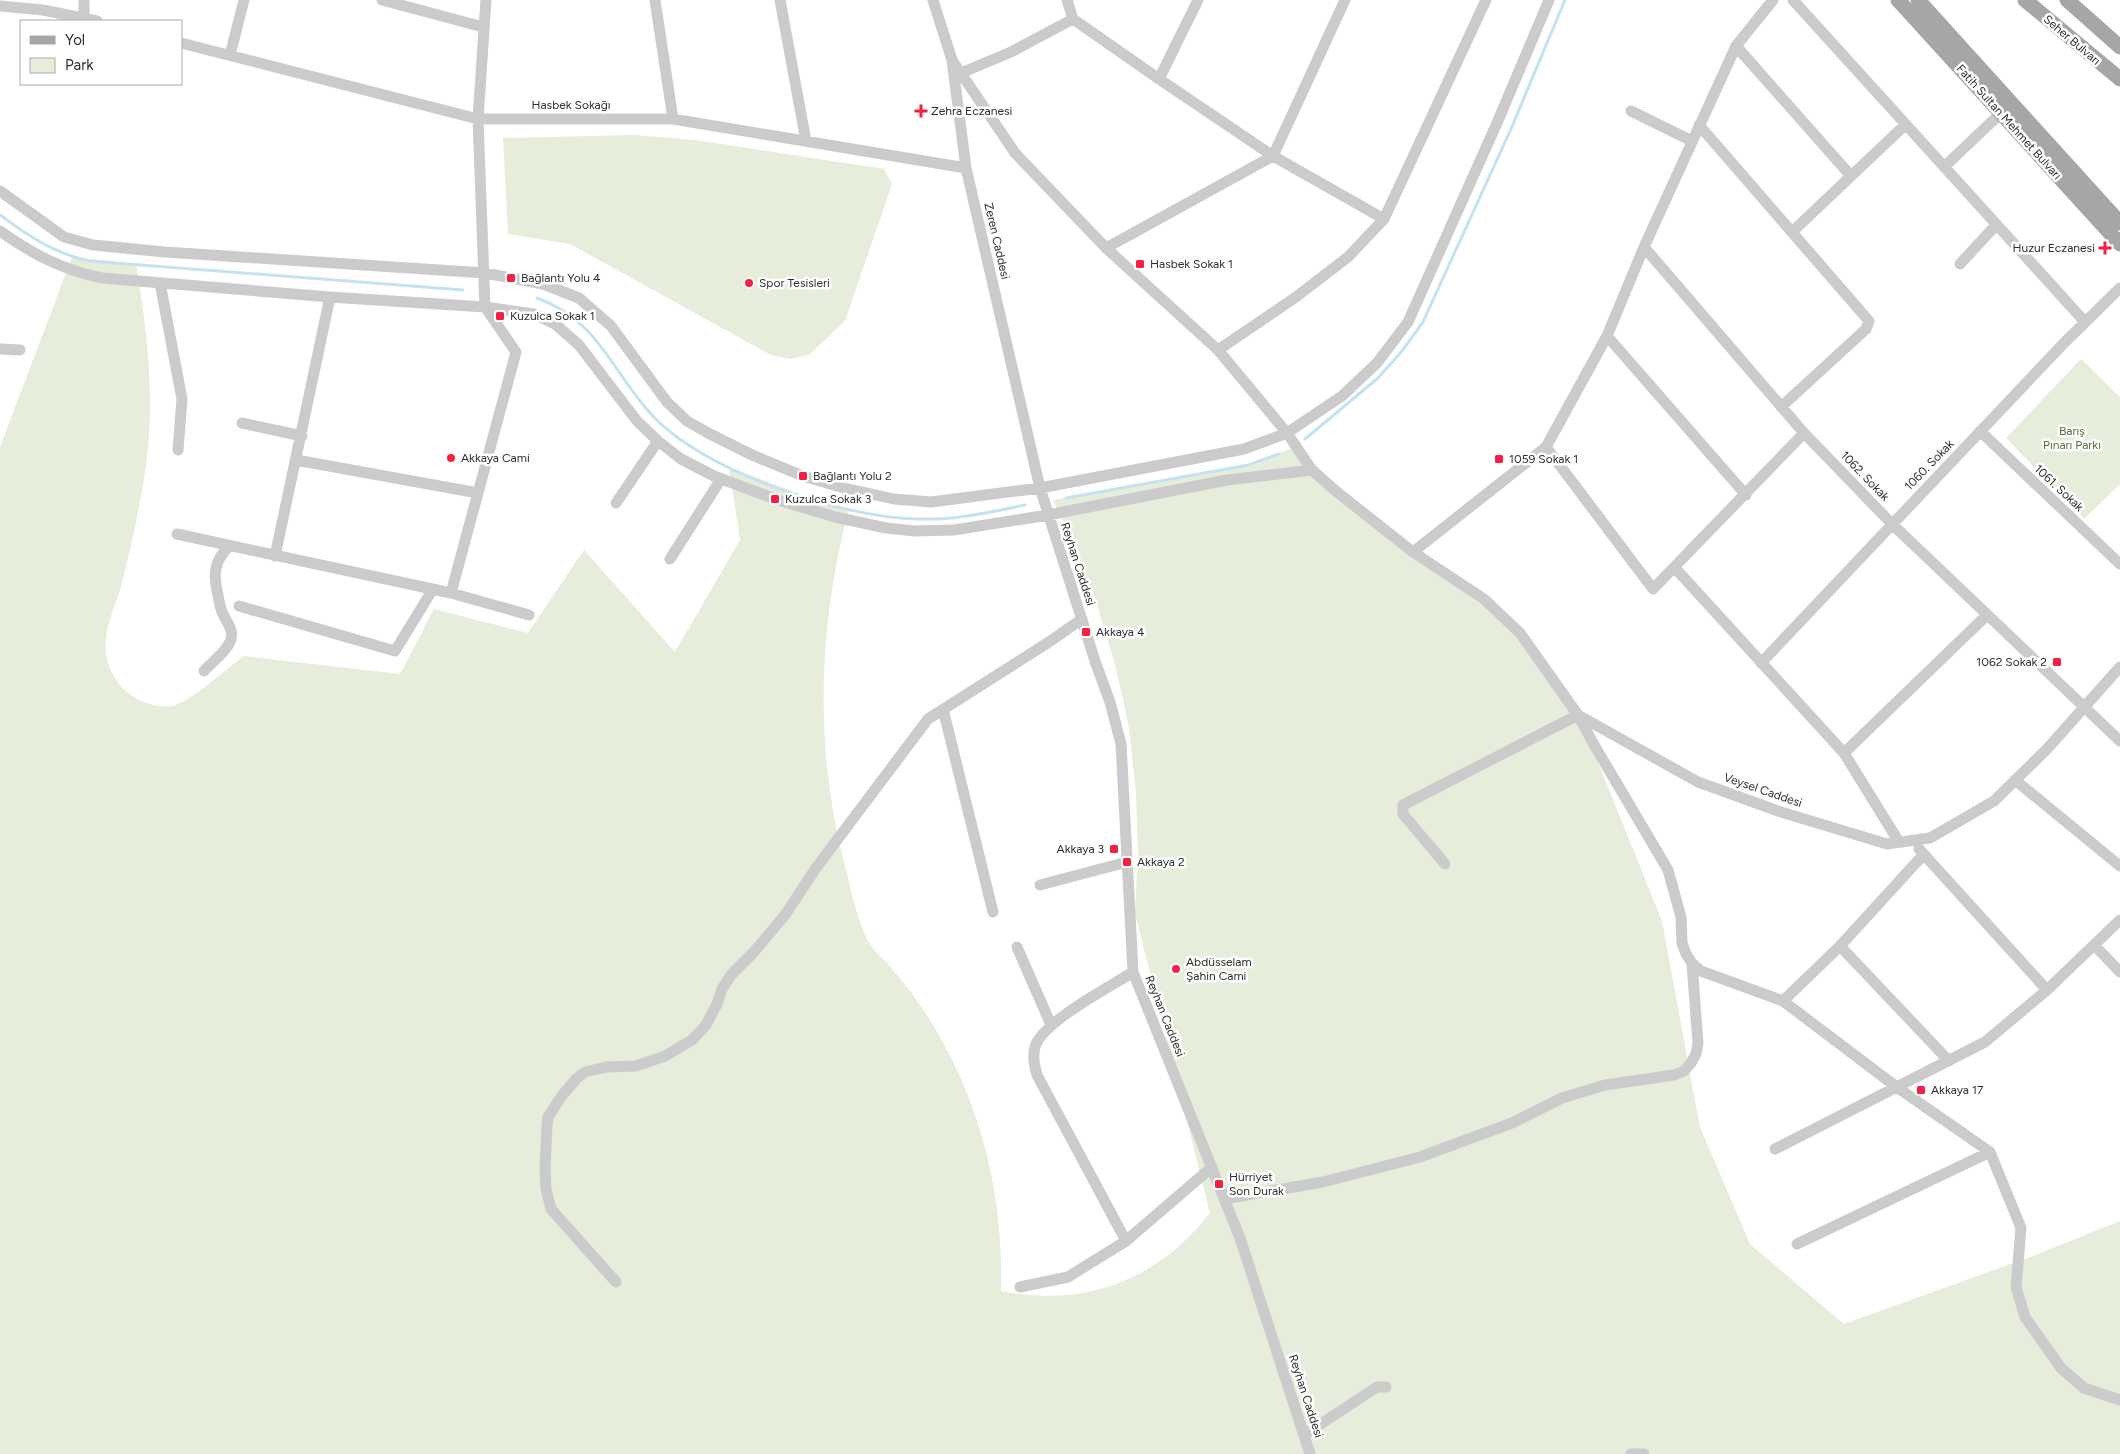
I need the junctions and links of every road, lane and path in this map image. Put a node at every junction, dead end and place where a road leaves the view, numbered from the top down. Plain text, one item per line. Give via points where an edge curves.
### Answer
1 (84, 0) edge
2 (244, 0) edge
3 (382, 0) edge
4 (486, 0) edge
5 (655, 0) edge
6 (780, 0) edge
7 (933, 0) edge
8 (1067, 0) edge
9 (1198, 0) edge
10 (1345, 0) edge
11 (1486, 0) edge
12 (1549, 0) edge
13 (1773, 0) edge
14 (1793, 0) edge
15 (1898, 0) edge
16 (1918, 0) edge
17 (2025, 0) edge
18 (2067, 0) edge
19 (0, 6) edge
20 (84, 18) junction
21 (1073, 19) junction
22 (93, 20) edge
23 (483, 26) junction
24 (182, 43) edge
25 (1736, 46) junction
26 (2120, 47) edge
27 (230, 55) junction
28 (952, 60) junction
29 (961, 73) junction
30 (1160, 79) junction
31 (2120, 79) edge
32 (1631, 110) dead end
33 (2001, 113) junction
34 (478, 119) junction
35 (673, 119) junction
36 (1699, 125) junction
37 (1905, 125) junction
38 (806, 141) junction
39 (1692, 141) junction
40 (1273, 156) junction
41 (1944, 167) junction
42 (966, 168) junction
43 (1851, 176) junction
44 (0, 191) edge
45 (1384, 219) junction
46 (2119, 221) edge
47 (1996, 225) junction
48 (0, 231) edge
49 (1792, 232) junction
50 (2120, 244) edge
51 (1644, 247) junction
52 (1106, 248) junction
53 (1960, 264) dead end
54 (485, 273) junction
55 (160, 283) junction
56 (2120, 288) edge
57 (330, 297) junction
58 (485, 307) junction
59 (2086, 322) junction
60 (1607, 336) junction
61 (0, 349) edge
62 (20, 350) dead end
63 (1218, 350) junction
64 (1782, 407) junction
65 (242, 423) dead end
66 (1980, 431) junction
67 (1287, 433) junction
68 (1804, 433) junction
69 (302, 436) junction
70 (658, 442) junction
71 (1546, 447) junction
72 (178, 450) dead end
73 (296, 460) junction
74 (1312, 470) junction
75 (721, 479) junction
76 (1040, 488) junction
77 (478, 493) junction
78 (1746, 495) junction
79 (616, 503) dead end
80 (1048, 515) junction
81 (1892, 524) junction
82 (177, 534) dead end
83 (229, 546) junction
84 (1413, 552) junction
85 (275, 556) junction
86 (670, 559) dead end
87 (2120, 564) edge
88 (1674, 568) junction
89 (433, 589) junction
90 (451, 593) junction
91 (239, 606) dead end
92 (529, 615) dead end
93 (1987, 616) junction
94 (1082, 619) junction
95 (1761, 662) junction
96 (2120, 667) edge
97 (204, 671) dead end
98 (2084, 707) junction
99 (943, 710) junction
100 (1578, 715) junction
101 (2120, 741) edge
102 (1844, 753) junction
103 (2015, 780) junction
104 (1911, 840) junction
105 (1899, 842) junction
106 (1924, 854) junction
107 (1127, 862) junction
108 (1445, 864) dead end
109 (2120, 866) edge
110 (1040, 885) dead end
111 (993, 912) dead end
112 (2120, 920) edge
113 (1840, 946) junction
114 (2094, 946) junction
115 (1017, 947) dead end
116 (1692, 963) junction
117 (1133, 972) junction
118 (2120, 972) edge
119 (2047, 990) junction
120 (1783, 1001) junction
121 (1051, 1025) junction
122 (1949, 1061) junction
123 (1898, 1088) junction
124 (1775, 1149) dead end
125 (1990, 1152) junction
126 (1212, 1167) junction
127 (1224, 1199) junction
128 (1126, 1241) junction
129 (1796, 1244) dead end
130 (616, 1282) dead end
131 (1020, 1287) dead end
132 (1386, 1387) dead end
133 (2120, 1400) edge
134 (1304, 1435) junction
135 (1310, 1454) edge
136 (1631, 1454) edge
137 (1644, 1454) edge

1 - 20 street
2 - 27 street
3 - 23 street
4 - 23 street
5 - 35 street
6 - 38 street
7 - 28 street, Zeren Caddesi
8 - 21 street
9 - 30 street
10 - 40 street
11 - 45 street
12 - 67 street via 1498,123 1408,322 1377,363 1342,396
13 - 25 street
14 - 37 street
15 - 33 main road, Fatih Sultan Mehmet Bulvarı
16 - 46 main road, Fatih Sultan Mehmet Bulvarı
17 - 31 main road, Seher Bulvarı
18 - 26 main road, Seher Bulvarı
19 - 20 street
20 - 22 street
21 - 29 street via 1011,52
21 - 30 street
23 - 34 street
24 - 27 street, Hasbek Sokağı
25 - 36 street
25 - 43 street
27 - 34 street, Hasbek Sokağı
28 - 29 street, Veysel Caddesi
28 - 42 street, Zeren Caddesi
29 - 52 street, Veysel Caddesi via 1015,152
30 - 40 street
32 - 39 street
33 - 41 street
33 - 50 main road, Fatih Sultan Mehmet Bulvarı
34 - 35 street, Hasbek Sokağı
34 - 54 street
35 - 38 street, Hasbek Sokağı
36 - 39 street
36 - 49 street
37 - 41 street
37 - 43 street
38 - 42 street, Hasbek Sokağı
39 - 51 street
40 - 45 street
40 - 52 street
41 - 47 street
42 - 76 street, Zeren Caddesi
43 - 49 street
44 - 54 street via 64,237 93,244 165,252
45 - 63 street via 1348,257
47 - 53 street
47 - 59 street
48 - 55 street via 35,255 74,272
49 - 64 street via 1868,318 1869,324
51 - 60 street
51 - 64 street, 1062. Sokak
52 - 63 street, Veysel Caddesi
54 - 58 street
54 - 76 street via 543,284 579,298 611,326 667,402 688,421 752,455 803,476 894,499 931,502
55 - 57 street
55 - 72 street via 182,399
56 - 59 street, 1060. Sokak
57 - 58 street
57 - 69 street
58 - 70 street via 525,312 555,324 587,354 628,409
58 - 77 street via 516,352
59 - 66 street, 1060. Sokak
60 - 71 street
60 - 78 street
61 - 62 street
63 - 67 street, Veysel Caddesi
64 - 68 street, 1062. Sokak
65 - 69 street
66 - 81 street, 1060. Sokak
66 - 87 street, 1061. Sokak
67 - 74 street, Veysel Caddesi
67 - 76 street via 1244,449
68 - 78 street
68 - 81 street, 1062. Sokak
69 - 73 street
70 - 75 street
70 - 79 street
71 - 84 street
71 - 88 street via 1653,589
73 - 77 street
73 - 85 street
74 - 80 street via 1227,480
74 - 84 street, Veysel Caddesi
75 - 80 street via 795,505 900,530 954,530
75 - 86 street
76 - 80 street, Zeren Caddesi
77 - 90 street
78 - 88 street
80 - 94 street, Reyhan Caddesi
81 - 93 street, 1062. Sokak
81 - 95 street, 1060. Sokak
82 - 83 street
83 - 85 street
83 - 97 street via 216,564 214,576 222,613 232,637
84 - 100 street, Veysel Caddesi via 1484,598 1520,633
85 - 89 street
88 - 95 street
89 - 90 street
89 - 91 street via 395,651
90 - 92 street
93 - 98 street, 1062. Sokak
93 - 102 street
94 - 99 street
94 - 107 street, Reyhan Caddesi via 1121,744
95 - 102 street
96 - 98 street, Veysel Caddesi
98 - 101 street, 1062. Sokak
98 - 103 street, Veysel Caddesi
99 - 111 street
99 - 130 street via 928,719 784,915 731,975 714,1011 692,1040 665,1056 636,1066 606,1067 585,1072 576,1079 548,1118 545,1169 551,1209
100 - 105 street, Veysel Caddesi via 1698,782 1886,844
100 - 108 street via 1403,805 1403,814
100 - 116 street via 1668,870 1681,917 1682,943
102 - 105 street
103 - 104 street, Veysel Caddesi via 1994,801 1930,838
103 - 109 street
104 - 105 street, Veysel Caddesi
104 - 106 street
106 - 113 street
106 - 119 street
107 - 110 street
107 - 117 street, Reyhan Caddesi
112 - 114 street
113 - 120 street
113 - 122 street
114 - 118 street
114 - 119 street
115 - 121 street
116 - 120 street via 1701,970
116 - 127 street via 1698,1043 1694,1059 1684,1071 1649,1080 1605,1085 1562,1098 1512,1123 1420,1157 1323,1182
117 - 121 street
117 - 126 street, Reyhan Caddesi
119 - 122 street via 1985,1042
120 - 123 street
121 - 128 street via 1037,1043 1034,1053 1037,1075
122 - 123 street
123 - 124 street
123 - 125 street
125 - 129 street
125 - 133 street via 2021,1228 2016,1287 2025,1317 2061,1368 2084,1388
126 - 127 street, Reyhan Caddesi
126 - 128 street
127 - 134 street, Reyhan Caddesi via 1240,1238
128 - 131 street via 1068,1277
132 - 134 street via 1377,1387
134 - 135 street, Reyhan Caddesi
136 - 137 street

